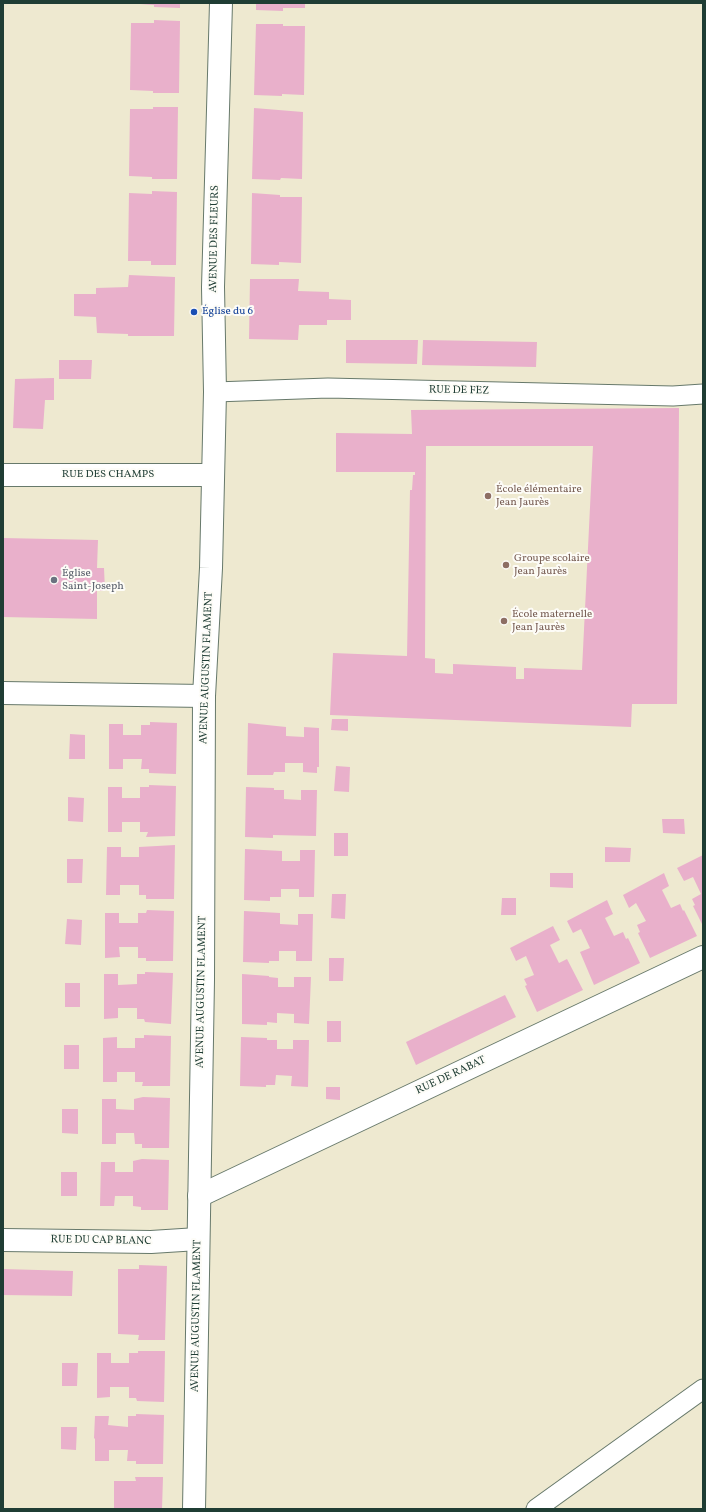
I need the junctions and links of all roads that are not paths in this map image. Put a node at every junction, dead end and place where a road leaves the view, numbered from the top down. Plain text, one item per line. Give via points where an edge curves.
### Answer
1 (221, 3) edge
2 (215, 392) junction
3 (703, 394) edge
4 (3, 475) edge
5 (213, 475) junction
6 (3, 693) edge
7 (204, 696) junction
8 (703, 957) edge
9 (199, 1196) junction
10 (198, 1239) junction
11 (3, 1240) edge
12 (703, 1390) edge
13 (194, 1509) edge
14 (536, 1509) edge

1 - 2 street, AVENUE DES FLEURS via 214,288
2 - 3 lane, RUE DE FEZ via 328,388 673,396
2 - 5 street, AVENUE DES FLEURS
4 - 5 street, RUE DES CHAMPS
5 - 7 street, AVENUE AUGUSTIN FLAMENT
6 - 7 street
7 - 9 street, AVENUE AUGUSTIN FLAMENT
8 - 9 street, RUE DE RABAT
9 - 10 street, AVENUE AUGUSTIN FLAMENT
10 - 11 street, RUE DU CAP BLANC via 151,1242
10 - 13 street, AVENUE AUGUSTIN FLAMENT
12 - 14 lane

